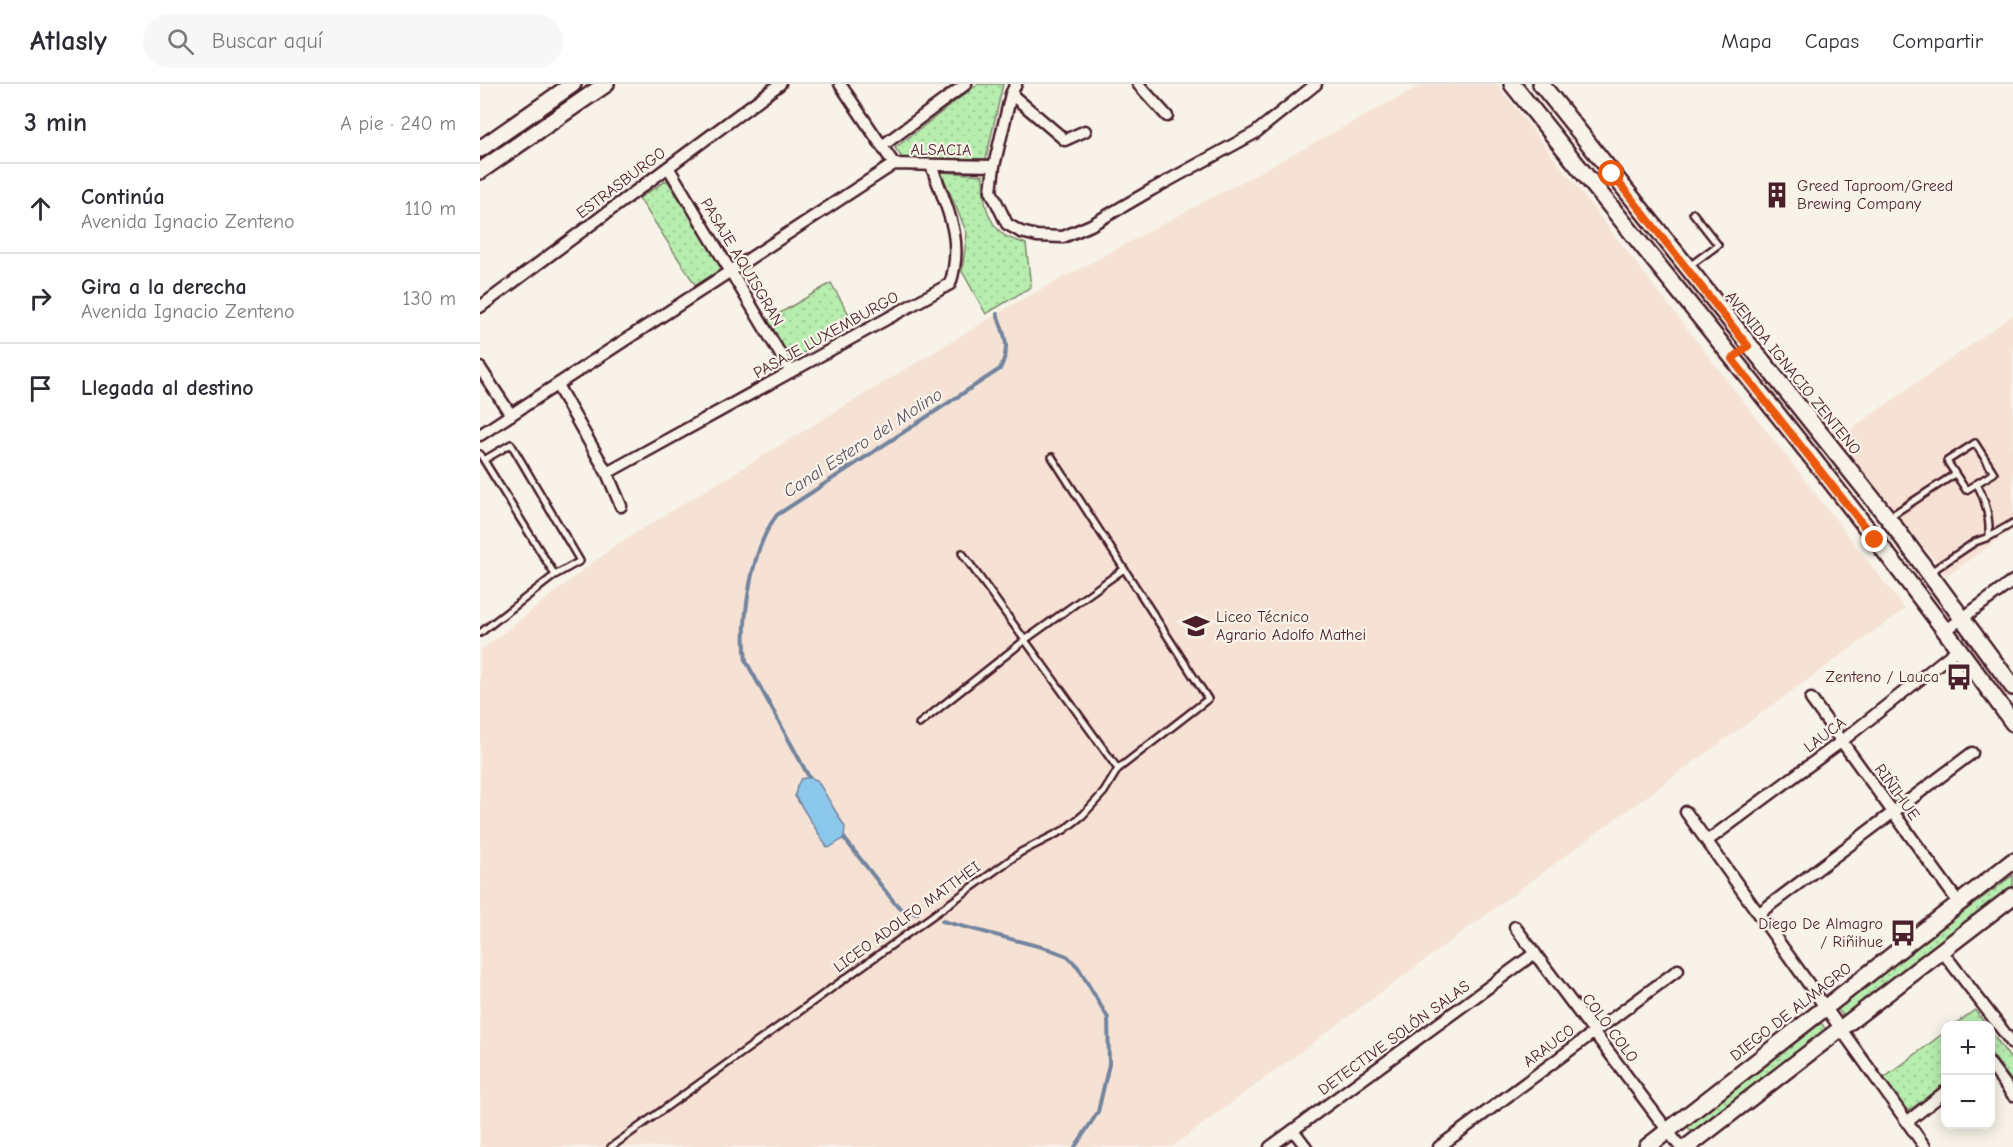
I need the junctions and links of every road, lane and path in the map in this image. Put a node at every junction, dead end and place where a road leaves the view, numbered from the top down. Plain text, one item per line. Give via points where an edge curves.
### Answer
1 (573, 84) edge
2 (606, 84) edge
3 (780, 84) edge
4 (840, 84) edge
5 (966, 84) edge
6 (1016, 84) edge
7 (1137, 84) edge
8 (1316, 84) edge
9 (1512, 84) edge
10 (1541, 84) edge
11 (1011, 94) junction
12 (1167, 116) dead end
13 (1085, 131) dead end
14 (882, 146) junction
15 (480, 149) edge
16 (894, 164) junction
17 (931, 165) junction
18 (994, 166) junction
19 (668, 167) junction
20 (480, 171) edge
21 (1693, 213) dead end
22 (1686, 268) junction
23 (730, 271) junction
24 (480, 307) edge
25 (1748, 346) junction
26 (1732, 359) junction
27 (480, 368) edge
28 (791, 372) junction
29 (557, 385) junction
30 (512, 415) junction
31 (480, 435) edge
32 (480, 454) edge
33 (1052, 457) dead end
34 (484, 460) junction
35 (607, 473) junction
36 (1955, 474) junction
37 (1977, 484) junction
38 (621, 506) dead end
39 (1888, 518) junction
40 (2013, 523) edge
41 (1869, 532) junction
42 (1989, 537) junction
43 (962, 553) dead end
44 (1124, 568) junction
45 (1928, 574) junction
46 (555, 576) junction
47 (2013, 581) edge
48 (1962, 618) junction
49 (1945, 631) junction
50 (480, 633) edge
51 (1025, 640) junction
52 (1959, 648) junction
53 (2013, 687) edge
54 (1810, 699) dead end
55 (2013, 723) edge
56 (919, 724) dead end
57 (1842, 741) junction
58 (1972, 753) dead end
59 (1118, 769) junction
60 (1686, 812) dead end
61 (1893, 812) junction
62 (1707, 841) junction
63 (2013, 861) edge
64 (2013, 896) edge
65 (1959, 903) junction
66 (1758, 914) junction
67 (1515, 927) dead end
68 (1942, 951) junction
69 (1535, 953) junction
70 (1678, 969) dead end
71 (1826, 1008) junction
72 (1841, 1029) junction
73 (1593, 1031) junction
74 (2013, 1044) edge
75 (1995, 1071) edge
76 (1714, 1095) junction
77 (1941, 1095) edge
78 (2013, 1095) edge
79 (1731, 1114) junction
80 (1907, 1122) junction
81 (1293, 1130) junction
82 (1668, 1131) junction
83 (611, 1147) edge
84 (1270, 1147) edge
85 (1306, 1147) edge
86 (1439, 1147) edge
87 (1647, 1147) edge
88 (1680, 1147) edge
89 (1687, 1147) edge
90 (1925, 1147) edge

1 - 15 main road
2 - 20 main road
3 - 19 street, ESTRASBURGO
4 - 14 street
5 - 14 street
6 - 11 street
7 - 12 street
8 - 18 street, ALSACIA via 1255,133 1063,237 1037,236 1007,224 991,191
9 - 26 main road
10 - 22 main road, AVENIDA IGNACIO ZENTENO
11 - 13 street via 1065,140
11 - 18 street
14 - 16 street
16 - 17 street, ALSACIA
16 - 23 street, ALSACIA
17 - 18 street, ALSACIA
17 - 28 street, PASAJE LUXEMBURGO via 954,226 956,266 950,284
19 - 23 street, PASAJE AQUISGRAN
19 - 24 street, ESTRASBURGO
21 - 22 lane via 1718,245
22 - 25 main road, AVENIDA IGNACIO ZENTENO
23 - 28 street, PASAJE AQUISGRAN
23 - 29 street, ALSACIA
25 - 26 main road
25 - 39 main road, AVENIDA IGNACIO ZENTENO
26 - 41 main road
27 - 30 street
28 - 35 street, PASAJE LUXEMBURGO
29 - 30 street, ALSACIA
29 - 35 street
30 - 31 street, ALSACIA
32 - 34 lane
33 - 44 lane
34 - 46 lane
34 - 46 lane via 511,444 580,561
35 - 38 street
36 - 37 lane via 1966,490
36 - 37 lane via 1947,461 1975,443 1994,472
36 - 39 lane
37 - 42 lane via 1990,522
39 - 41 main road
39 - 45 main road, AVENIDA IGNACIO ZENTENO
40 - 42 lane
41 - 49 main road
42 - 45 lane
43 - 51 lane
44 - 51 lane
44 - 59 lane, LICEO ADOLFO MATTHEI via 1208,699
45 - 48 main road, AVENIDA IGNACIO ZENTENO
46 - 50 lane
47 - 48 street
48 - 49 street
48 - 53 main road, AVENIDA IGNACIO ZENTENO
49 - 52 main road
51 - 56 lane
51 - 59 lane
52 - 55 main road
52 - 57 street, LAUCA
54 - 57 street, RIÑIHUE
57 - 61 street, RIÑIHUE
57 - 62 street, LAUCA
58 - 61 street
59 - 83 lane, LICEO ADOLFO MATTHEI via 1104,792 1064,830 1021,852
60 - 62 street
61 - 65 street, RIÑIHUE
61 - 66 street
62 - 66 street
63 - 65 main road, DIEGO DE ALMAGRO
64 - 68 main road
65 - 71 main road, DIEGO DE ALMAGRO
66 - 71 street
67 - 69 street, COLO COLO
68 - 72 main road
68 - 74 street
69 - 73 street, COLO COLO
69 - 81 street, DETECTIVE SOLÓN SALAS
70 - 73 street, ARAUCO
71 - 72 street
71 - 76 main road, DIEGO DE ALMAGRO
72 - 79 main road
72 - 80 street
73 - 82 street, COLO COLO
73 - 86 street, ARAUCO
75 - 78 street
76 - 79 main road
76 - 82 main road, DIEGO DE ALMAGRO
77 - 80 street
79 - 89 main road
80 - 90 street
81 - 84 street, DETECTIVE SOLÓN SALAS
81 - 85 street
82 - 87 main road, DIEGO DE ALMAGRO
82 - 88 street, COLO COLO

